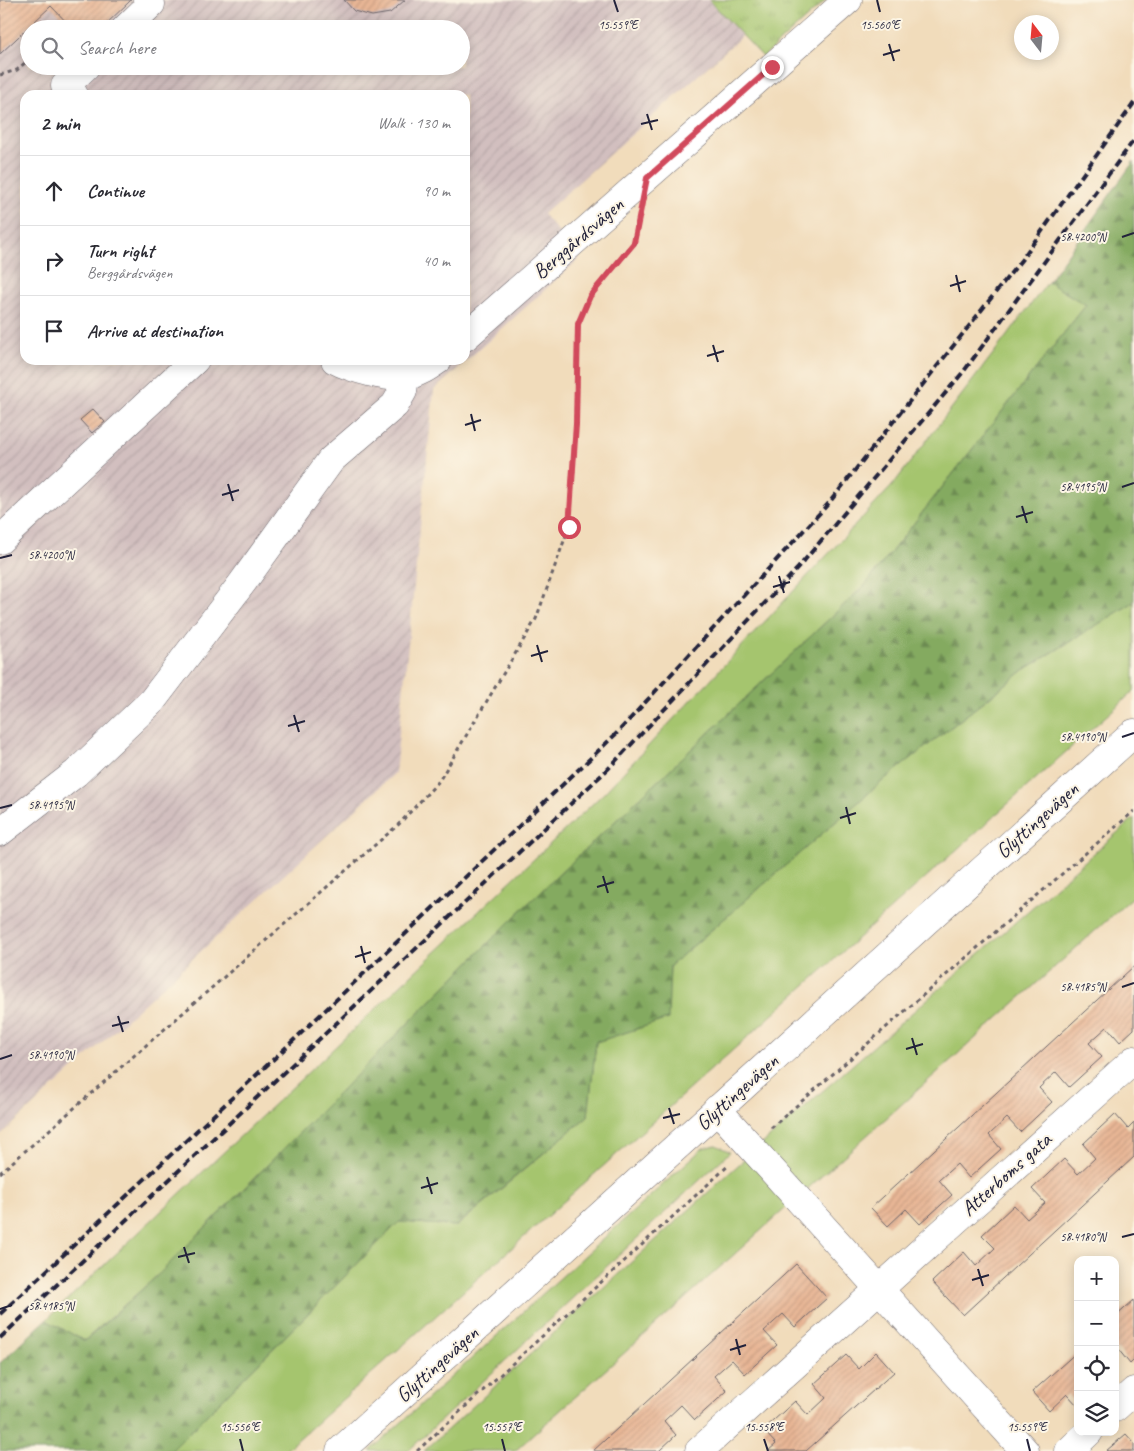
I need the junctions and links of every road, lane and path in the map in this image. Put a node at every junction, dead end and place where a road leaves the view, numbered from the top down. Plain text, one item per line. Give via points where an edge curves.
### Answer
1 (147, 0) edge
2 (848, 0) edge
3 (134, 20) edge
4 (20, 67) edge
5 (0, 75) edge
6 (80, 75) edge
7 (70, 90) edge
8 (647, 178) junction
9 (470, 333) edge
10 (191, 365) edge
11 (350, 365) edge
12 (431, 365) edge
13 (405, 377) junction
14 (0, 540) edge
15 (1134, 733) edge
16 (0, 832) edge
17 (1134, 1060) edge
18 (717, 1109) junction
19 (0, 1173) edge
20 (879, 1288) junction
21 (1134, 1391) edge
22 (1119, 1404) edge
23 (1085, 1436) edge
24 (340, 1451) edge
25 (699, 1451) edge
26 (1026, 1451) edge
27 (1068, 1451) edge

1 - 3 street via 151,4
2 - 8 street, Berggårdsvägen
4 - 5 path
6 - 7 street
8 - 9 street, Berggårdsvägen
8 - 19 path via 634,243 590,296 578,324 569,527 536,619 439,781 399,824
10 - 14 street
11 - 13 street via 378,374
12 - 13 street
13 - 16 street via 403,391 395,405 331,460 152,701 76,773
15 - 18 street, Glyttingevägen
17 - 20 street, Atterboms gata
18 - 20 street
18 - 24 street, Glyttingevägen
20 - 25 street, Atterboms gata
20 - 26 street
21 - 22 street
23 - 27 street

